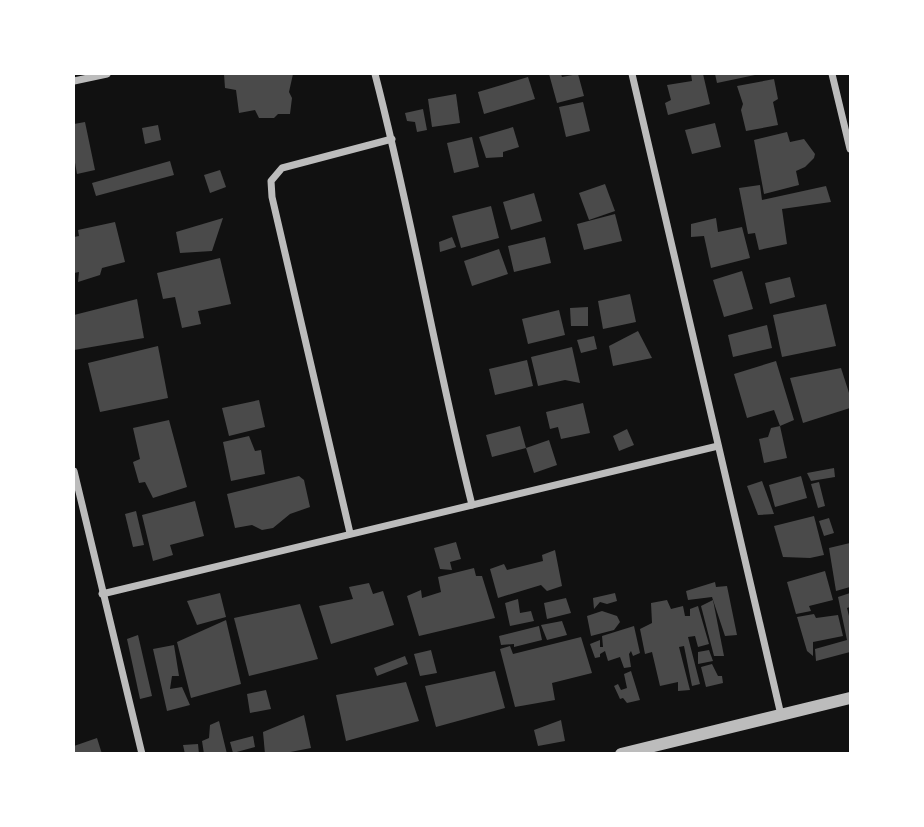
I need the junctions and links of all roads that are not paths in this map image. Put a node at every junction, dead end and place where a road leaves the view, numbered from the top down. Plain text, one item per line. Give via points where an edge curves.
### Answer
1 (107, 74) edge
2 (375, 74) edge
3 (632, 74) edge
4 (832, 74) edge
5 (74, 81) edge
6 (392, 139) junction
7 (850, 149) edge
8 (718, 446) junction
9 (74, 471) edge
10 (472, 505) junction
11 (350, 533) junction
12 (102, 594) junction
13 (850, 698) edge
14 (781, 715) junction
15 (142, 754) edge
16 (621, 754) edge

1 - 5 street
2 - 6 street
3 - 8 street
4 - 7 street
6 - 10 street
6 - 11 street via 282,169 271,181
8 - 10 street
8 - 14 street
9 - 12 street
10 - 11 street
11 - 12 street
12 - 15 street
13 - 14 street
14 - 16 street

